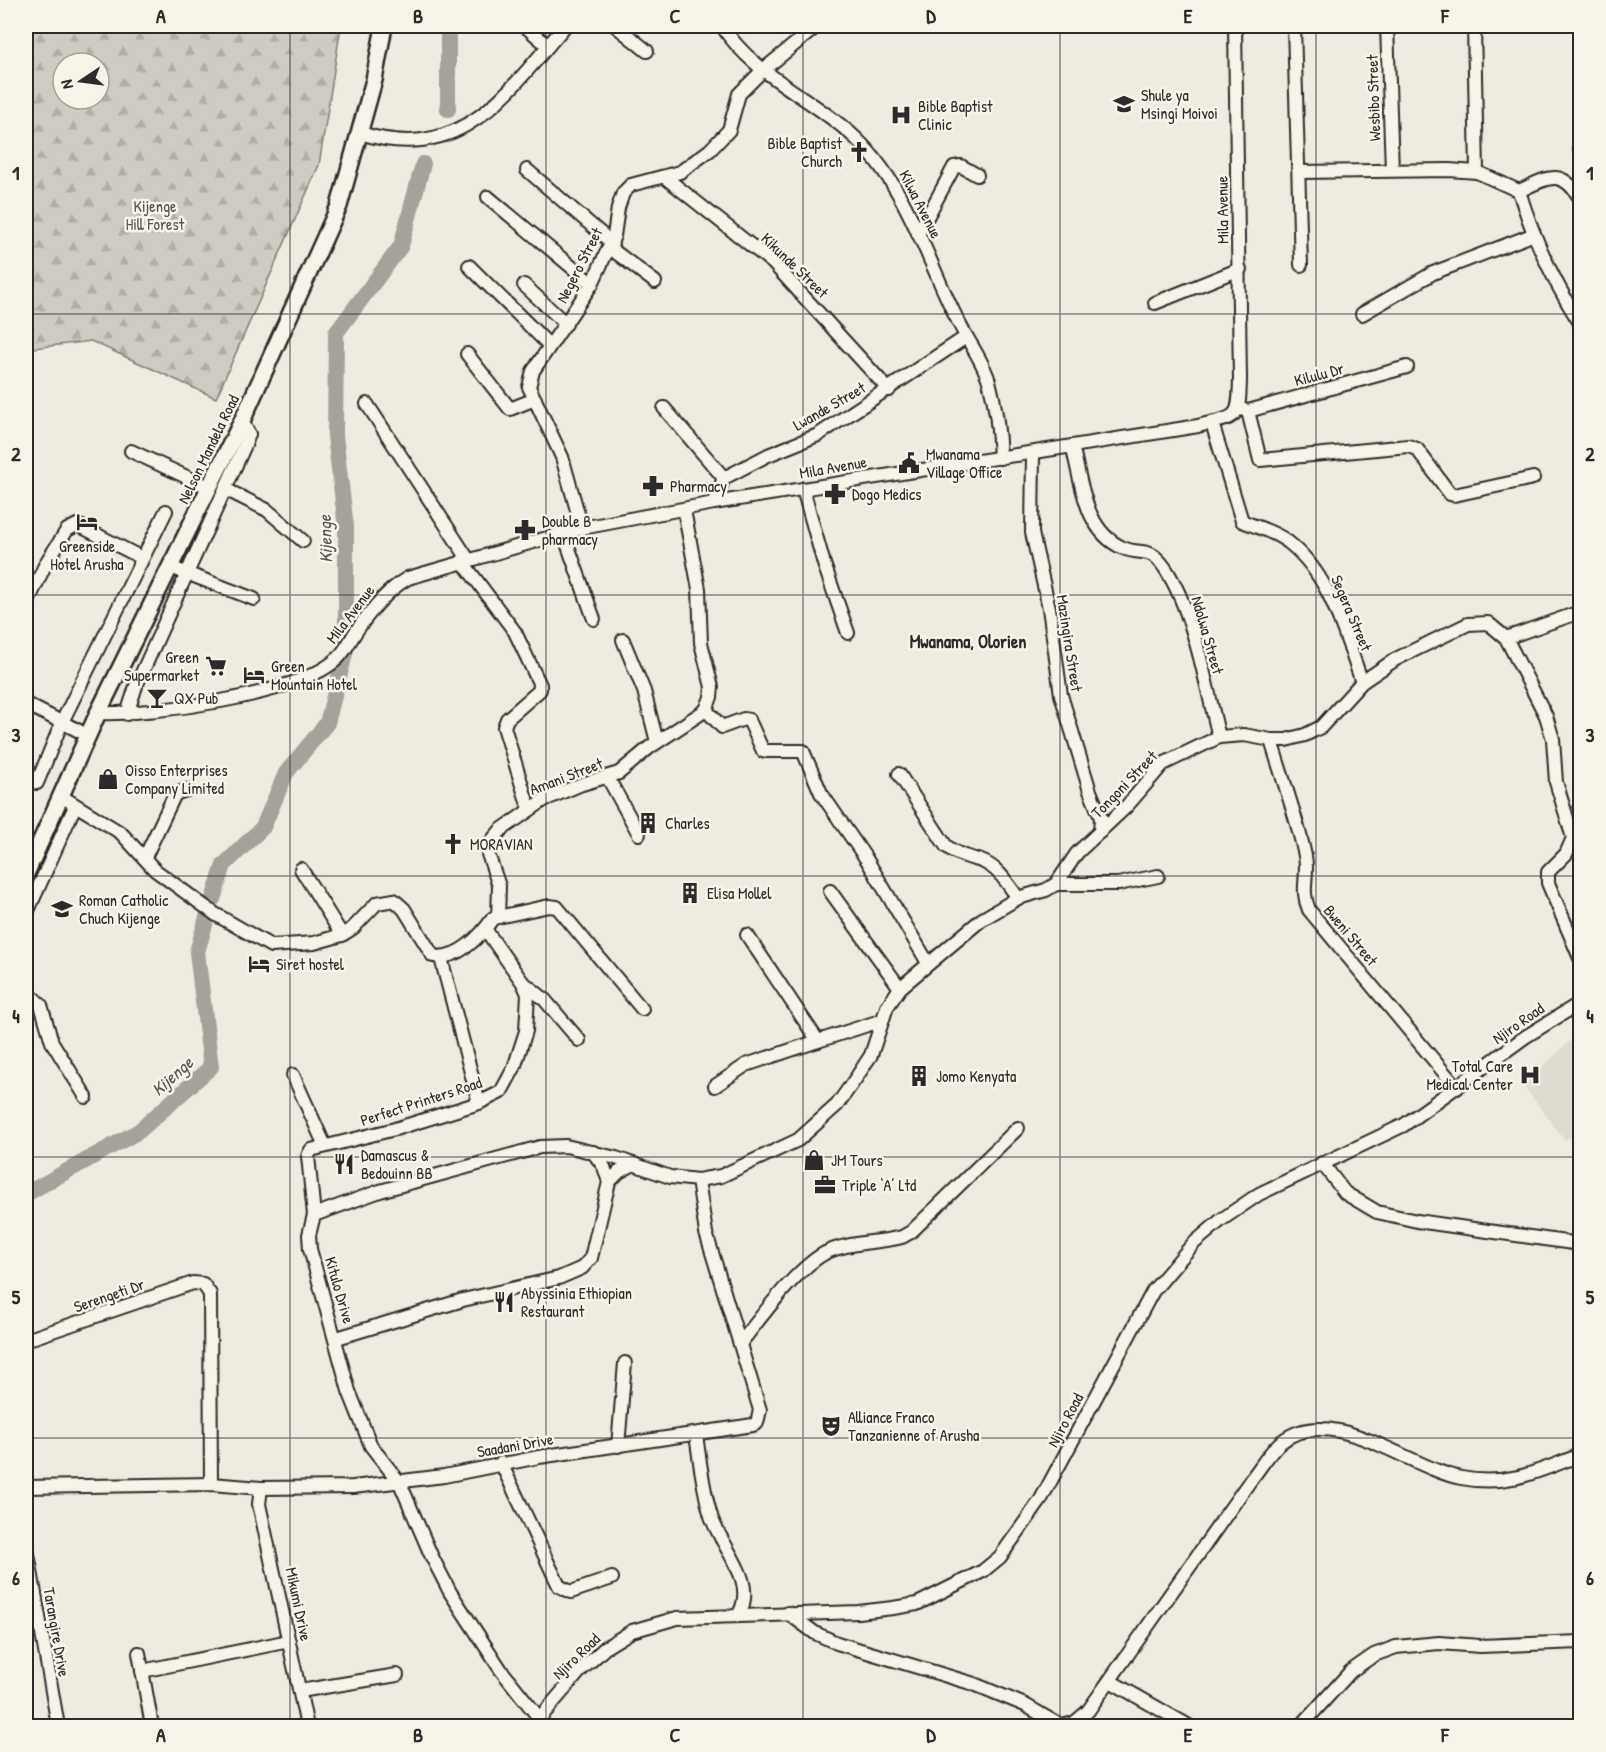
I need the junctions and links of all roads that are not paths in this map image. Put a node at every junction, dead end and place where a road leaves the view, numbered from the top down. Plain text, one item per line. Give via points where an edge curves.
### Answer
1 (384, 26) edge
2 (525, 26) edge
3 (565, 26) edge
4 (616, 26) edge
5 (722, 26) edge
6 (817, 26) edge
7 (1235, 26) edge
8 (1294, 26) edge
9 (1387, 26) edge
10 (1474, 26) edge
11 (547, 45) junction
12 (647, 51) dead end
13 (1581, 55) edge
14 (762, 71) junction
15 (360, 133) junction
16 (1580, 150) edge
17 (527, 170) dead end
18 (1392, 170) junction
19 (1300, 172) junction
20 (1477, 172) junction
21 (977, 176) dead end
22 (666, 178) junction
23 (1519, 191) junction
24 (488, 196) dead end
25 (1581, 198) edge
26 (918, 234) junction
27 (1532, 235) junction
28 (611, 245) junction
29 (1301, 265) dead end
30 (469, 266) dead end
31 (1240, 269) junction
32 (656, 282) dead end
33 (592, 284) junction
34 (524, 285) dead end
35 (1155, 303) dead end
36 (1362, 314) dead end
37 (1581, 323) edge
38 (566, 324) junction
39 (966, 337) junction
40 (549, 345) junction
41 (467, 354) dead end
42 (1407, 367) dead end
43 (889, 390) junction
44 (535, 399) junction
45 (368, 404) dead end
46 (664, 408) dead end
47 (1244, 410) junction
48 (242, 421) junction
49 (1212, 423) junction
50 (1072, 446) junction
51 (131, 451) dead end
52 (1033, 453) junction
53 (1000, 458) junction
54 (724, 478) junction
55 (1533, 478) dead end
56 (208, 487) junction
57 (225, 489) junction
58 (803, 489) junction
59 (714, 503) junction
60 (684, 510) junction
61 (166, 511) dead end
62 (582, 528) junction
63 (563, 532) junction
64 (303, 542) dead end
65 (142, 558) junction
66 (465, 560) junction
67 (178, 570) junction
68 (254, 599) dead end
69 (26, 606) edge
70 (1581, 612) edge
71 (594, 619) dead end
72 (848, 633) dead end
73 (1506, 638) junction
74 (623, 640) dead end
75 (1362, 682) junction
76 (26, 704) edge
77 (706, 710) junction
78 (98, 713) junction
79 (127, 714) junction
80 (62, 722) junction
81 (89, 736) junction
82 (1219, 737) junction
83 (1271, 741) junction
84 (657, 742) junction
85 (899, 774) dead end
86 (608, 778) junction
87 (37, 783) dead end
88 (187, 789) dead end
89 (61, 796) junction
90 (75, 806) junction
91 (529, 808) junction
92 (1100, 832) junction
93 (639, 834) dead end
94 (1577, 836) edge
95 (145, 857) junction
96 (301, 869) dead end
97 (26, 874) edge
98 (1158, 876) dead end
99 (1056, 884) junction
100 (831, 891) dead end
101 (1018, 898) junction
102 (26, 915) edge
103 (498, 917) junction
104 (485, 929) junction
105 (747, 934) dead end
106 (342, 935) junction
107 (441, 958) junction
108 (1581, 958) edge
109 (928, 963) junction
110 (523, 983) junction
111 (900, 988) junction
112 (26, 991) edge
113 (1581, 1003) edge
114 (642, 1009) dead end
115 (880, 1021) junction
116 (579, 1040) dead end
117 (818, 1041) junction
118 (293, 1075) dead end
119 (715, 1086) dead end
120 (1457, 1088) junction
121 (86, 1097) dead end
122 (479, 1103) junction
123 (1018, 1128) dead end
124 (325, 1146) junction
125 (593, 1152) junction
126 (1322, 1163) junction
127 (634, 1164) junction
128 (698, 1180) junction
129 (609, 1182) junction
130 (314, 1215) junction
131 (1581, 1244) edge
132 (337, 1338) junction
133 (26, 1340) edge
134 (740, 1344) junction
135 (625, 1363) dead end
136 (696, 1435) junction
137 (618, 1446) junction
138 (1581, 1455) edge
139 (501, 1463) junction
140 (400, 1483) junction
141 (211, 1484) junction
142 (26, 1487) edge
143 (261, 1488) junction
144 (26, 1542) edge
145 (612, 1578) dead end
146 (788, 1613) junction
147 (739, 1614) junction
148 (289, 1641) junction
149 (1581, 1642) edge
150 (139, 1653) dead end
151 (142, 1671) junction
152 (398, 1675) dead end
153 (1110, 1681) junction
154 (300, 1691) junction
155 (536, 1723) edge
156 (57, 1726) edge
157 (152, 1726) edge
158 (307, 1726) edge
159 (1189, 1726) edge
160 (1301, 1726) edge

1 - 15 main road, Nelson Mandela Road
2 - 11 street
3 - 11 street
4 - 12 street
5 - 14 street, Kilwa Avenue via 733,43
6 - 14 street, Negero Street
7 - 31 street, Mila Avenue
8 - 19 street
9 - 18 street, Wesbibo Street
10 - 20 street
11 - 15 street via 485,115 462,129 442,137 404,142
13 - 16 street
14 - 22 street, Negero Street via 737,97 723,139 692,164
14 - 26 street, Kilwa Avenue via 863,145 883,166
15 - 48 main road, Nelson Mandela Road via 339,206
17 - 28 street
18 - 19 street
18 - 20 street
19 - 29 street
20 - 23 street
21 - 26 street via 961,166 954,167
22 - 28 street, Negero Street via 630,185 623,193
22 - 43 street, Kikunde Street via 773,263
23 - 25 street via 1556,177 1572,185
23 - 27 street
24 - 33 street
26 - 39 street, Kilwa Avenue
27 - 36 street via 1433,273
27 - 37 street via 1548,270
28 - 32 street
28 - 33 street, Negero Street
30 - 40 street
31 - 35 street
31 - 47 street, Mila Avenue
33 - 38 street, Negero Street
34 - 38 street
38 - 40 street, Negero Street
39 - 43 street, Lwande Street
39 - 53 street, Kilwa Avenue via 989,381
40 - 44 street, Negero Street via 529,381
41 - 44 street via 510,409
42 - 47 street, Kilulu Dr
43 - 54 street, Lwande Street via 818,435
44 - 62 street, Negero Street via 562,457
45 - 66 street
46 - 54 street
47 - 49 street, Mila Avenue
47 - 55 street via 1258,457 1263,461 1408,446 1417,449 1450,494
48 - 56 main road, Nelson Mandela Road
48 - 57 street via 249,434
49 - 50 street, Mila Avenue
49 - 75 street, Segera Street via 1242,521 1287,540 1313,566 1330,596
50 - 52 street, Mila Avenue
50 - 82 street, Ndolwa Street via 1090,517 1101,533 1123,548 1150,552 1165,568 1183,602
51 - 56 street
52 - 53 street, Mila Avenue
52 - 92 street, Mazingira Street via 1032,533 1049,608 1061,695 1101,818
53 - 58 street, Mila Avenue
54 - 59 street
56 - 67 main road, Nelson Mandela Road
57 - 64 street via 267,510
57 - 67 street
58 - 59 street, Mila Avenue
58 - 72 street
59 - 60 street, Mila Avenue
60 - 62 street, Mila Avenue
60 - 77 street via 699,589 701,643 712,687
61 - 65 street
62 - 63 street, Mila Avenue
63 - 66 street, Mila Avenue
63 - 71 street
65 - 69 street via 82,527 72,527 46,562
65 - 80 street
66 - 79 street, Mila Avenue via 397,584 357,630 346,650 313,675 261,693
66 - 91 street via 515,632 540,685 540,690 507,719 504,727
67 - 68 street
67 - 78 main road, Nelson Mandela Road
67 - 79 street
70 - 73 street
73 - 75 street, Tongoni Street via 1488,623 1468,624 1396,659
73 - 94 street via 1546,716 1553,739 1556,782
74 - 84 street via 644,691
75 - 83 street, Tongoni Street via 1321,727 1286,740
76 - 80 street
77 - 84 street, Amani Street
77 - 109 street via 722,727 749,720 763,751 803,751 821,793 867,860
78 - 79 street, Mila Avenue
78 - 81 main road, Nelson Mandela Road
80 - 81 street
80 - 87 street
81 - 89 main road, Nelson Mandela Road
82 - 83 street, Tongoni Street via 1244,735
82 - 92 street, Tongoni Street via 1163,764
83 - 120 street, Bweni Street via 1303,847 1307,866 1304,897 1309,910
84 - 86 street, Amani Street
85 - 101 street via 946,846 996,870
86 - 91 street, Amani Street via 582,784
86 - 93 street
88 - 95 street via 175,794
89 - 90 street
89 - 97 main road, Nelson Mandela Road
90 - 95 street via 121,833
90 - 102 street
91 - 103 street, Amani Street via 490,843 488,854 498,886
92 - 99 street, Tongoni Street via 1077,853
94 - 108 street via 1547,877
95 - 106 street via 155,870 215,914 271,946 314,943
96 - 106 street
98 - 99 street via 1118,884
99 - 101 street
100 - 111 street
101 - 109 street via 981,920
103 - 104 street
103 - 114 street via 557,907
104 - 107 street via 470,944
104 - 110 street, Perfect Printers Road
105 - 117 street
106 - 107 street via 377,903 394,900 404,909 433,956
107 - 122 street
109 - 111 street
110 - 116 street via 544,999
110 - 122 street, Perfect Printers Road via 528,994 526,1031 514,1068 501,1092
111 - 115 street
112 - 121 street via 41,1005 52,1042
113 - 120 street, Njiro Road via 1525,1037
115 - 117 street
115 - 128 street via 871,1055 837,1105 818,1124 798,1140 756,1161 721,1176
117 - 119 street via 746,1065
118 - 124 street
120 - 126 street, Njiro Road via 1404,1125
122 - 124 street, Perfect Printers Road
123 - 134 street via 911,1232 825,1253 764,1312
124 - 130 street via 311,1150 308,1156
125 - 127 street
125 - 129 street
125 - 130 street via 566,1146 540,1147 380,1191
126 - 131 street via 1345,1193 1377,1212
126 - 146 street, Njiro Road via 1259,1194 1221,1220 1193,1244 1153,1292 1040,1501 1000,1557 982,1571 917,1604 858,1612
127 - 128 street via 670,1177
127 - 129 street
128 - 134 street, Saadani Drive via 706,1233
129 - 132 street via 591,1258 582,1268 559,1278 463,1300
130 - 132 street, Kitulo Drive via 310,1249
132 - 140 street, Kitulo Drive via 361,1423 376,1453
133 - 141 street, Serengeti Dr via 192,1283 203,1284 210,1294
134 - 136 street, Saadani Drive via 760,1410 757,1423
135 - 137 street
136 - 137 street, Saadani Drive
136 - 147 street via 712,1521 743,1585 744,1600
137 - 139 street, Saadani Drive
138 - 153 street via 1536,1474 1482,1480 1460,1478 1364,1438 1320,1428 1299,1432 1281,1443 1252,1478
139 - 140 street, Saadani Drive
139 - 145 street via 559,1586 572,1592
140 - 143 street, Saadani Drive
140 - 155 street, Kitulo Drive via 450,1592
141 - 142 street, Saadani Drive
141 - 143 street, Saadani Drive
143 - 148 street, Mikumi Drive via 259,1504
144 - 156 street, Tarangire Drive
146 - 147 street, Njiro Road
146 - 153 street via 837,1643 974,1684 1025,1705 1061,1726 1074,1723 1088,1711
147 - 155 street, Njiro Road via 677,1618 632,1631 592,1659
148 - 151 street
148 - 154 street, Mikumi Drive
149 - 160 street via 1396,1647 1374,1655 1351,1671
150 - 151 street
151 - 157 street
152 - 154 street
153 - 159 street
154 - 158 street, Mikumi Drive

